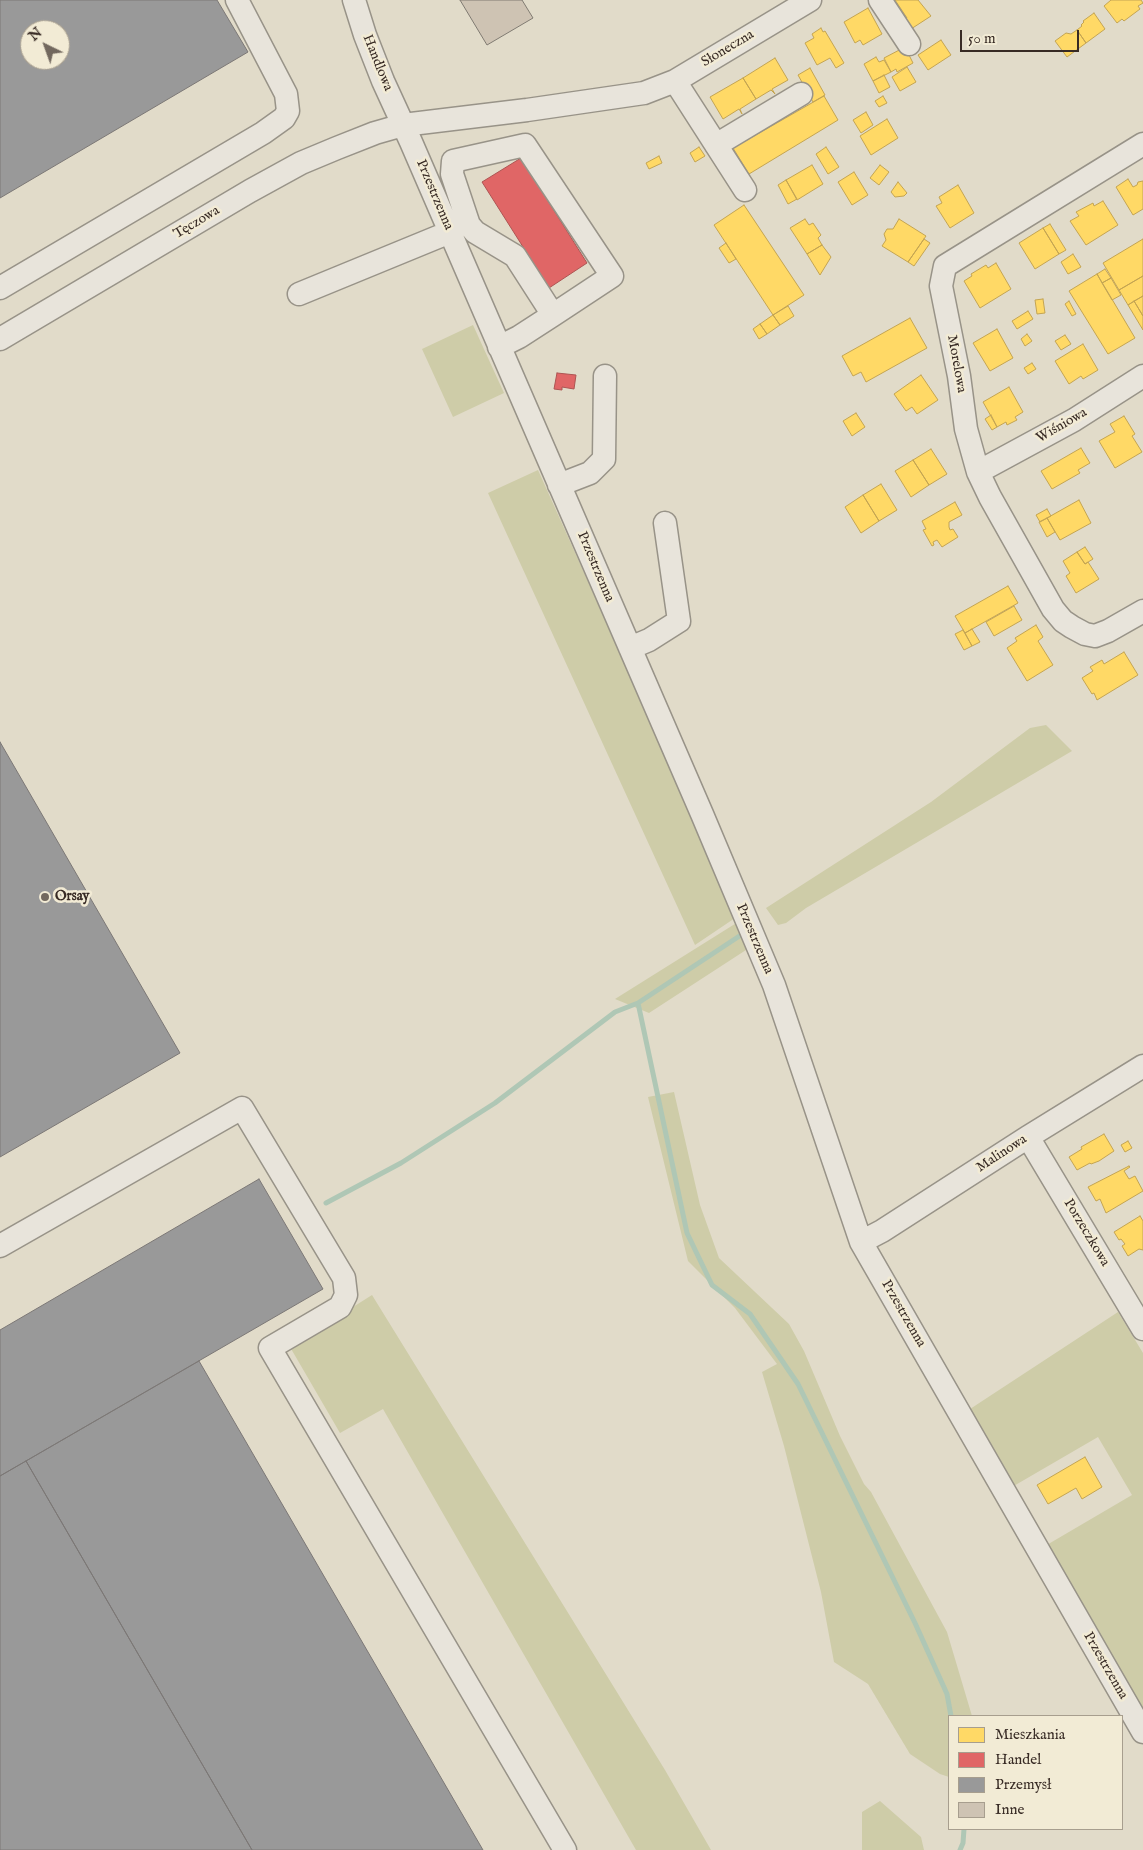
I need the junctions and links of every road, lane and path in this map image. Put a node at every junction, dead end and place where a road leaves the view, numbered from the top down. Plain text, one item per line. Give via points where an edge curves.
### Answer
1 (237, 0) edge
2 (354, 0) edge
3 (810, 0) edge
4 (880, 0) edge
5 (909, 44) dead end
6 (675, 81) junction
7 (644, 93) joint
8 (801, 94) dead end
9 (403, 125) junction
10 (1143, 144) edge
11 (716, 145) junction
12 (745, 190) dead end
13 (450, 232) junction
14 (0, 288) edge
15 (300, 294) dead end
16 (553, 315) junction
17 (0, 339) edge
18 (499, 347) junction
19 (605, 376) dead end
20 (1143, 376) edge
21 (978, 472) junction
22 (559, 485) junction
23 (665, 524) dead end
24 (1143, 611) edge
25 (630, 648) junction
26 (1143, 1066) edge
27 (1028, 1137) junction
28 (861, 1242) junction
29 (0, 1246) edge
30 (1143, 1329) edge
31 (1143, 1732) edge
32 (565, 1850) edge

1 - 14 street via 286,94 288,111 284,118
2 - 9 street, Handlowa via 383,81
3 - 6 street, Słoneczna
4 - 5 street
6 - 7 street, Słoneczna
6 - 11 street
7 - 9 street, Tęczowa
8 - 11 street
9 - 13 street, Przestrzenna
9 - 17 street, Tęczowa via 301,164
10 - 21 street, Morelowa via 945,266 941,286 966,429
11 - 12 street
13 - 15 street
13 - 18 street, Przestrzenna
16 - 16 street via 612,276 525,145 453,161 452,174 469,225 475,232 516,256
16 - 18 street
18 - 22 street, Przestrzenna
19 - 22 street via 604,459 590,473
20 - 21 street, Wiśniowa via 1074,420
21 - 24 street, Morelowa via 1053,609 1063,621 1095,636
22 - 25 street, Przestrzenna
23 - 25 street via 679,621
25 - 28 street, Przestrzenna via 774,986
26 - 27 street, Malinowa
27 - 28 street, Malinowa
27 - 30 street, Porzeczkowa
28 - 31 street, Przestrzenna
29 - 32 street via 242,1108 344,1278 346,1295 340,1307 270,1348

